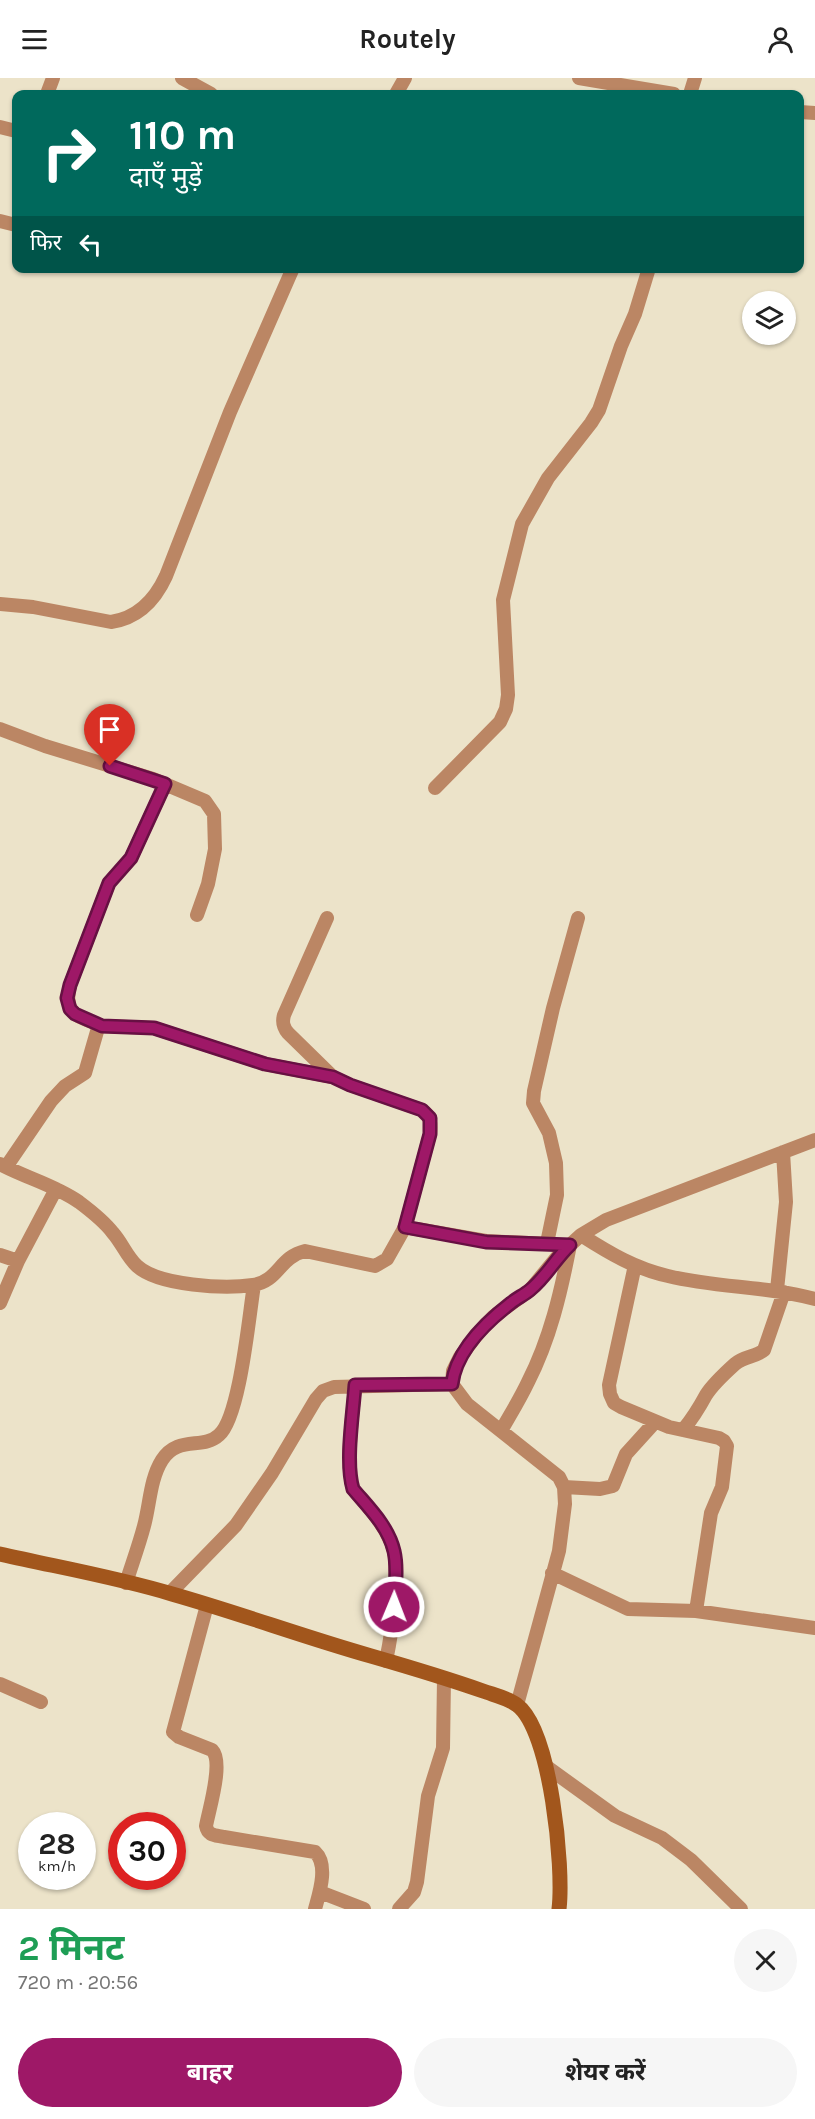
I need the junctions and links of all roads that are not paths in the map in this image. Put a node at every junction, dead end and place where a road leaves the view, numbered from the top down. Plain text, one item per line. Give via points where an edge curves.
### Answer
1 (182, 78) edge
2 (579, 78) edge
3 (204, 90) edge
4 (650, 90) edge
5 (291, 273) edge
6 (647, 273) edge
7 (0, 604) edge
8 (0, 729) edge
9 (165, 784) junction
10 (435, 789) dead end
11 (197, 915) dead end
12 (327, 918) dead end
13 (578, 918) dead end
14 (102, 1026) junction
15 (333, 1077) junction
16 (815, 1140) edge
17 (783, 1152) junction
18 (3, 1166) edge
19 (56, 1189) junction
20 (405, 1227) junction
21 (576, 1240) junction
22 (547, 1243) junction
23 (0, 1255) edge
24 (18, 1261) junction
25 (635, 1265) junction
26 (254, 1285) junction
27 (781, 1291) junction
28 (815, 1299) edge
29 (0, 1303) edge
30 (452, 1384) junction
31 (355, 1385) junction
32 (655, 1422) junction
33 (683, 1430) junction
34 (501, 1431) junction
35 (564, 1487) junction
36 (0, 1554) edge
37 (552, 1573) junction
38 (126, 1583) junction
39 (170, 1593) junction
40 (207, 1605) junction
41 (696, 1611) junction
42 (815, 1628) edge
43 (386, 1661) junction
44 (444, 1678) junction
45 (0, 1684) edge
46 (41, 1702) dead end
47 (517, 1705) junction
48 (546, 1767) junction
49 (320, 1892) junction
50 (315, 1909) edge
51 (364, 1909) edge
52 (399, 1909) edge
53 (559, 1909) edge
54 (741, 1909) edge

1 - 3 street
2 - 4 street
5 - 7 street via 230,412 161,588 149,603 122,621 111,622
6 - 10 street via 599,410 548,478 522,524 502,600 506,709 500,722
8 - 9 street
9 - 11 street via 205,801 214,814 213,862
9 - 14 street via 131,858 109,883 70,985 70,1009
12 - 15 street via 283,1021 288,1033
13 - 22 street via 534,1091 533,1103 549,1133 556,1163 557,1195
14 - 15 street via 154,1028 265,1064
14 - 18 street via 96,1033 85,1072 51,1101
15 - 20 street via 422,1110 430,1118 430,1134
16 - 17 street
17 - 21 street via 606,1220
17 - 27 street via 786,1202
18 - 19 street
19 - 24 street
19 - 26 street via 106,1224 135,1264 152,1276 175,1282
20 - 22 street via 486,1242
20 - 26 street via 381,1264 368,1265 305,1251 287,1259 267,1281
21 - 22 street
21 - 25 street
21 - 30 street via 530,1290 479,1332 460,1357
21 - 34 street via 540,1355
23 - 24 street
24 - 29 street
25 - 27 street via 680,1279
25 - 32 street via 610,1394 614,1402
26 - 38 street via 235,1406 220,1435 175,1447 162,1460
27 - 28 street
27 - 33 street via 764,1350 735,1364 707,1394
30 - 31 street
30 - 34 street via 467,1404
31 - 39 street via 323,1391 236,1526
31 - 43 street via 351,1482 381,1523 394,1553 393,1627
32 - 33 street
32 - 35 street via 626,1454 613,1486
33 - 41 street via 719,1438 727,1446 722,1487 711,1513
34 - 35 street via 559,1477
35 - 37 street via 559,1551
36 - 38 street
37 - 41 street via 628,1609
37 - 47 street
38 - 39 street
39 - 40 street
40 - 43 street
40 - 49 street via 174,1732 216,1754 218,1768 207,1831 315,1852 321,1862
41 - 42 street
43 - 44 street
44 - 47 street
44 - 52 street via 443,1748 428,1796 417,1882 414,1892
45 - 46 street
47 - 48 street via 536,1732
48 - 53 street via 555,1814
48 - 54 street via 615,1816 662,1838 691,1860
49 - 50 street
49 - 51 street

